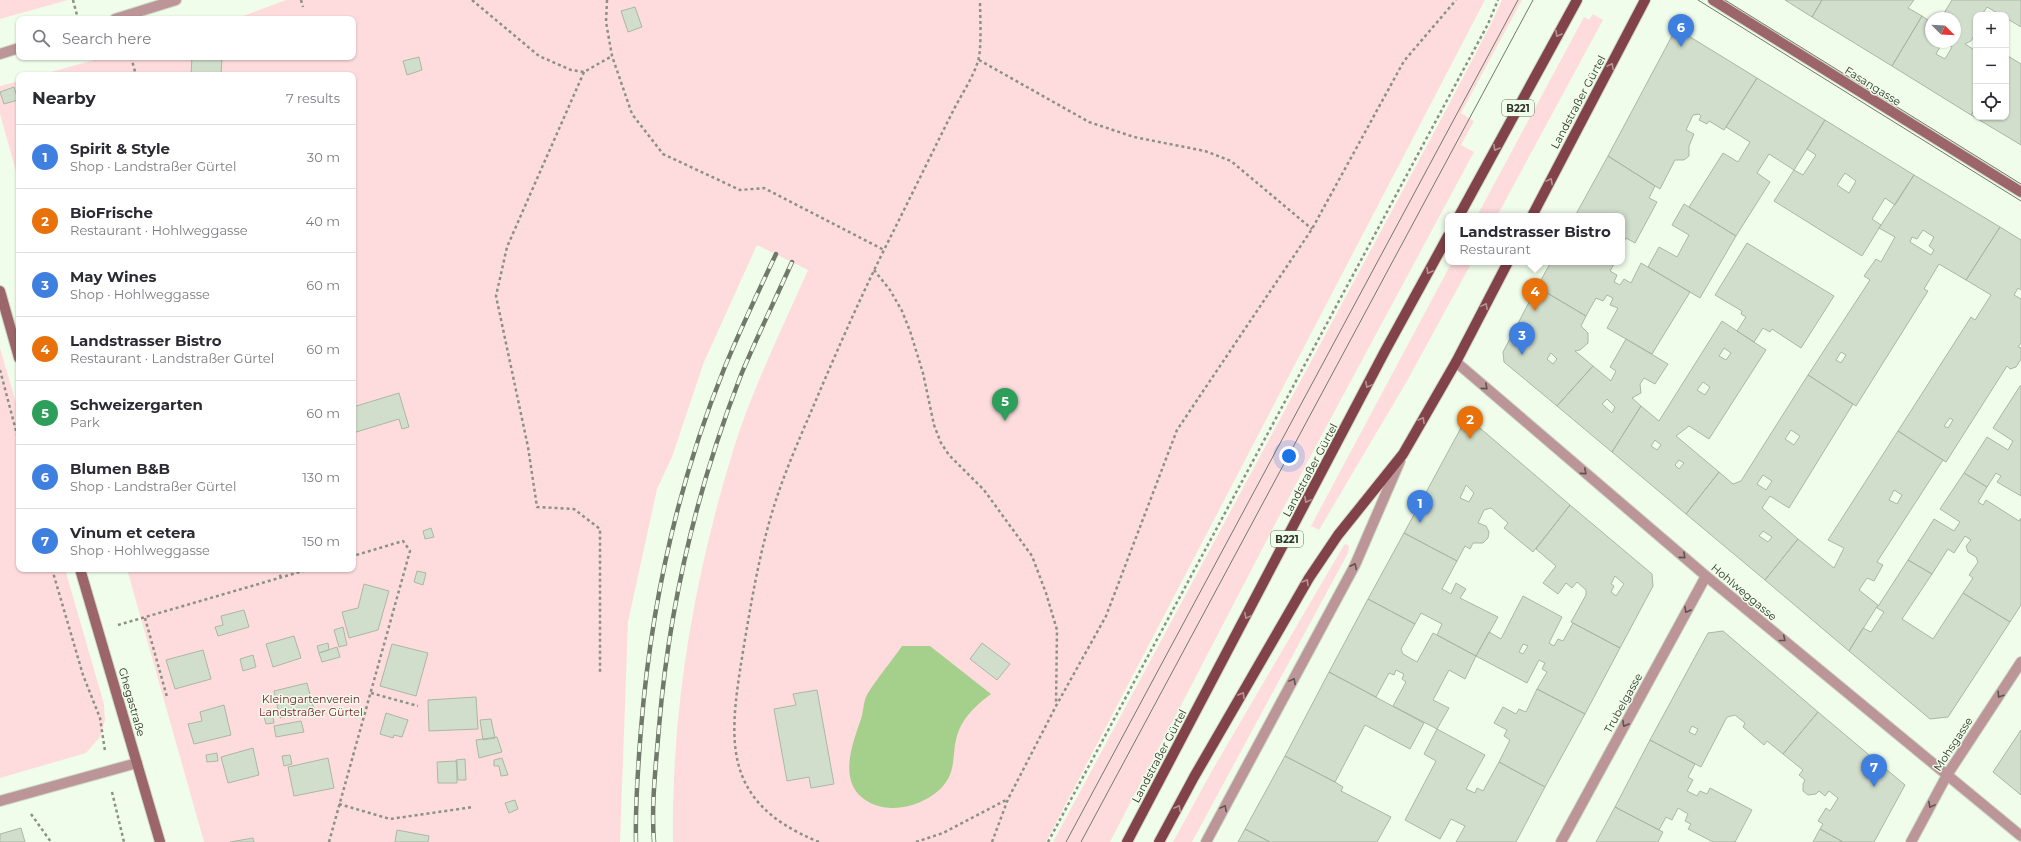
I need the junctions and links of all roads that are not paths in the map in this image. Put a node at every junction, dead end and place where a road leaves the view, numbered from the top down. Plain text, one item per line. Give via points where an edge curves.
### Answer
1 (176, 0) edge
2 (1577, 0) edge
3 (1645, 0) edge
4 (1712, 0) edge
5 (125, 16) edge
6 (16, 49) edge
7 (0, 54) edge
8 (2021, 192) edge
9 (1461, 213) edge
10 (1534, 213) edge
11 (1445, 241) edge
12 (1506, 265) edge
13 (0, 290) edge
14 (16, 347) edge
15 (1456, 362) junction
16 (1403, 454) junction
17 (81, 572) edge
18 (1706, 576) junction
19 (2021, 662) edge
20 (137, 763) junction
21 (1947, 775) junction
22 (0, 801) edge
23 (2021, 836) edge
24 (160, 842) edge
25 (1127, 842) edge
26 (1159, 842) edge
27 (1206, 842) edge
28 (1561, 842) edge
29 (1911, 842) edge

1 - 5 street
2 -> 9 main road, B221
10 -> 3 main road, Landstraßer Gürtel
4 - 8 main road, Fasangasse
6 - 7 street
11 -> 25 main road, Landstraßer Gürtel / B221
15 -> 12 main road
13 - 14 main road
16 -> 15 main road
15 -> 18 street, Hohlweggasse
26 -> 16 main road via 1309,578 1338,535
27 -> 16 street via 1355,565
17 - 20 main road, Ghegastraße
18 -> 21 street, Hohlweggasse
18 -> 28 street, Trubelgasse
19 -> 21 street, Mohsgasse
20 - 22 street
20 - 24 main road, Ghegastraße
21 - 23 street, Hohlweggasse
21 -> 29 street, Mohsgasse

